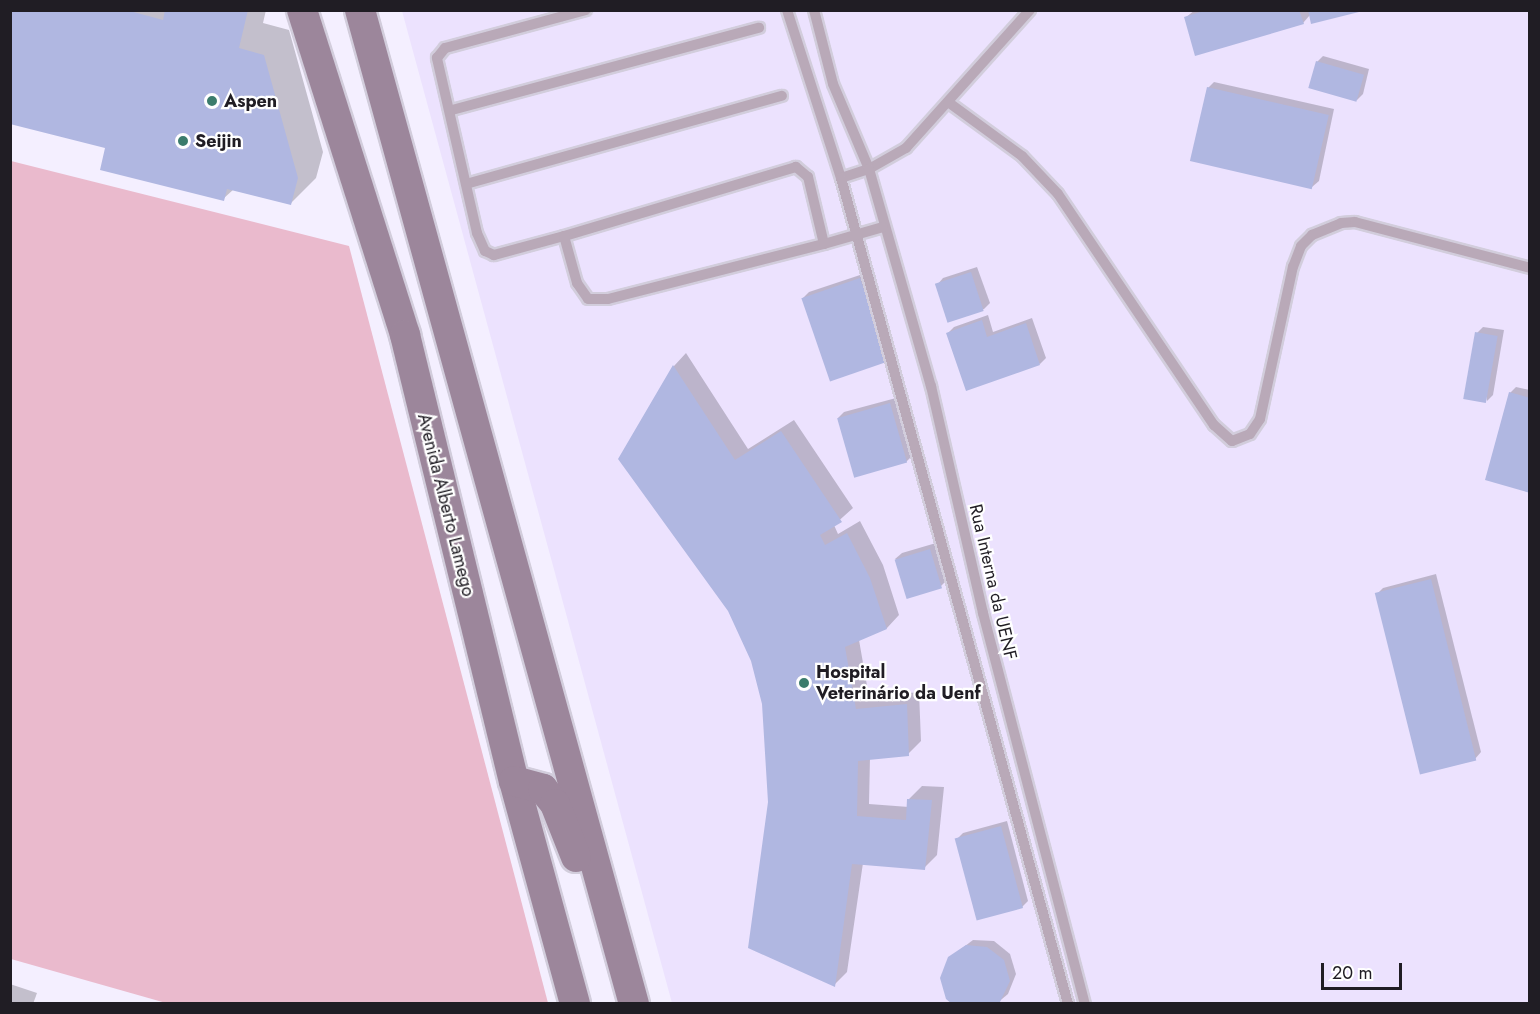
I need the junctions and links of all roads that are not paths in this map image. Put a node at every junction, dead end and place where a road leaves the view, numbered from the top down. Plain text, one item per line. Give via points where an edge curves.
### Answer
1 (302, 10) edge
2 (360, 10) edge
3 (586, 10) edge
4 (787, 10) edge
5 (814, 10) edge
6 (1030, 10) edge
7 (759, 28) dead end
8 (782, 96) dead end
9 (948, 102) junction
10 (452, 110) junction
11 (869, 169) junction
12 (841, 178) junction
13 (466, 184) junction
14 (884, 227) junction
15 (857, 234) junction
16 (564, 236) junction
17 (825, 244) junction
18 (1530, 268) edge
19 (514, 781) junction
20 (614, 928) junction
21 (575, 1004) edge
22 (634, 1004) edge
23 (1068, 1004) edge
24 (1085, 1004) edge

1 - 19 main road, Avenida Alberto Lamego via 405,335
2 - 20 main road
3 - 10 lane via 445,48 438,58
4 - 12 lane, Rua Interna da UENF
5 - 11 lane, Rua Interna da UENF via 833,84
6 - 9 lane
7 - 10 lane
8 - 13 lane
9 - 11 lane via 906,148
9 - 18 lane via 1022,156 1058,195 1214,426 1232,441 1250,434 1260,419 1293,267 1301,246 1312,235 1341,223 1355,222
10 - 13 lane
11 - 12 lane
11 - 14 lane, Rua Interna da UENF
12 - 15 lane, Rua Interna da UENF
13 - 16 lane via 485,251 494,255
14 - 15 lane
14 - 24 lane, Rua Interna da UENF via 931,386 986,624
15 - 17 lane
15 - 23 lane, Rua Interna da UENF
16 - 17 lane via 577,283 588,300 608,299
16 - 17 lane via 796,167 808,177
19 - 20 main road via 543,789 555,804 588,890
19 - 21 main road, Avenida Alberto Lamego
20 - 22 main road

